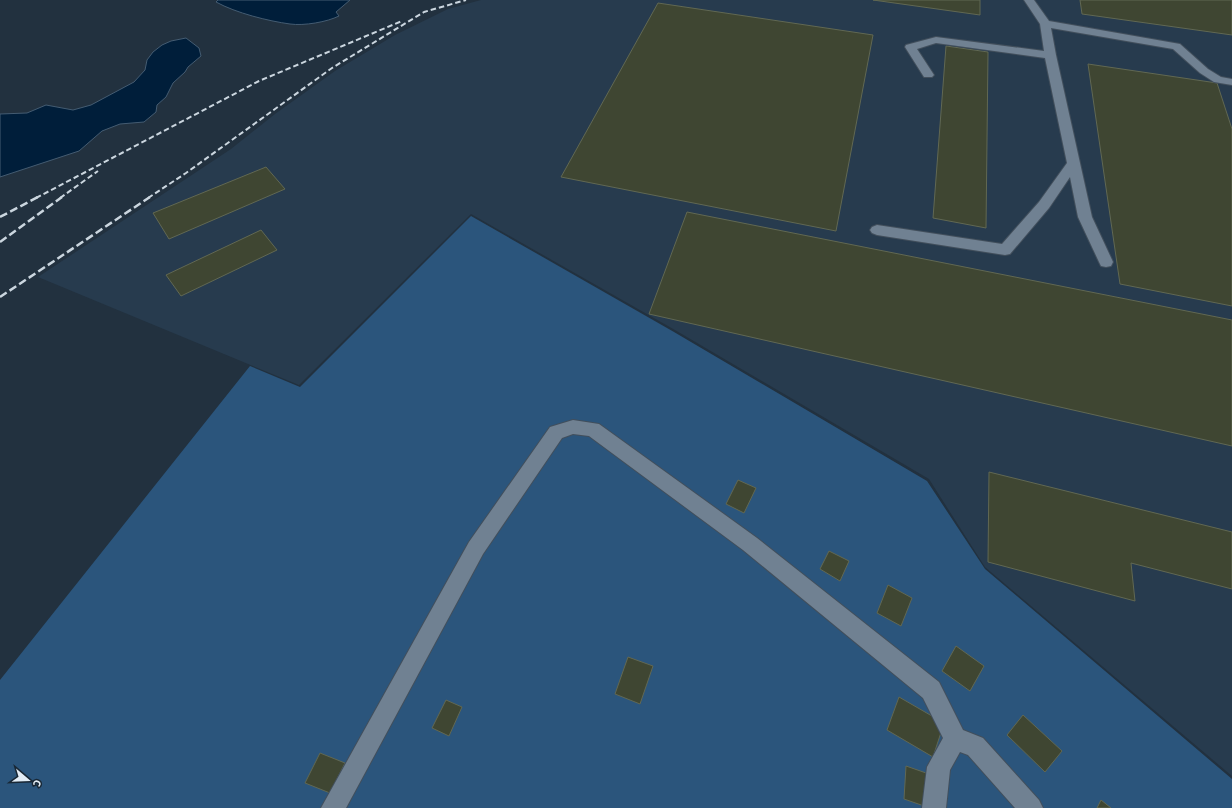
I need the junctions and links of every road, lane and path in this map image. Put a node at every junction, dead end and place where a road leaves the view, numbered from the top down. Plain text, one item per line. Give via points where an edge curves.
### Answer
1 (1029, 0) edge
2 (1045, 24) junction
3 (1050, 55) junction
4 (928, 75) dead end
5 (1232, 82) edge
6 (1073, 163) junction
7 (877, 230) dead end
8 (1106, 262) dead end
9 (955, 739) junction
10 (332, 808) edge
11 (934, 808) edge
12 (1030, 808) edge

1 - 2 lane
2 - 3 lane
2 - 5 lane via 1176,46 1204,71 1218,80
3 - 4 lane via 936,40 910,47
3 - 6 lane
6 - 7 lane via 1044,205 1005,250
6 - 8 lane via 1085,217
9 - 10 lane via 931,690 925,685 750,544 593,429 573,427 556,432 476,548
9 - 11 lane via 939,767
9 - 12 lane via 975,746

